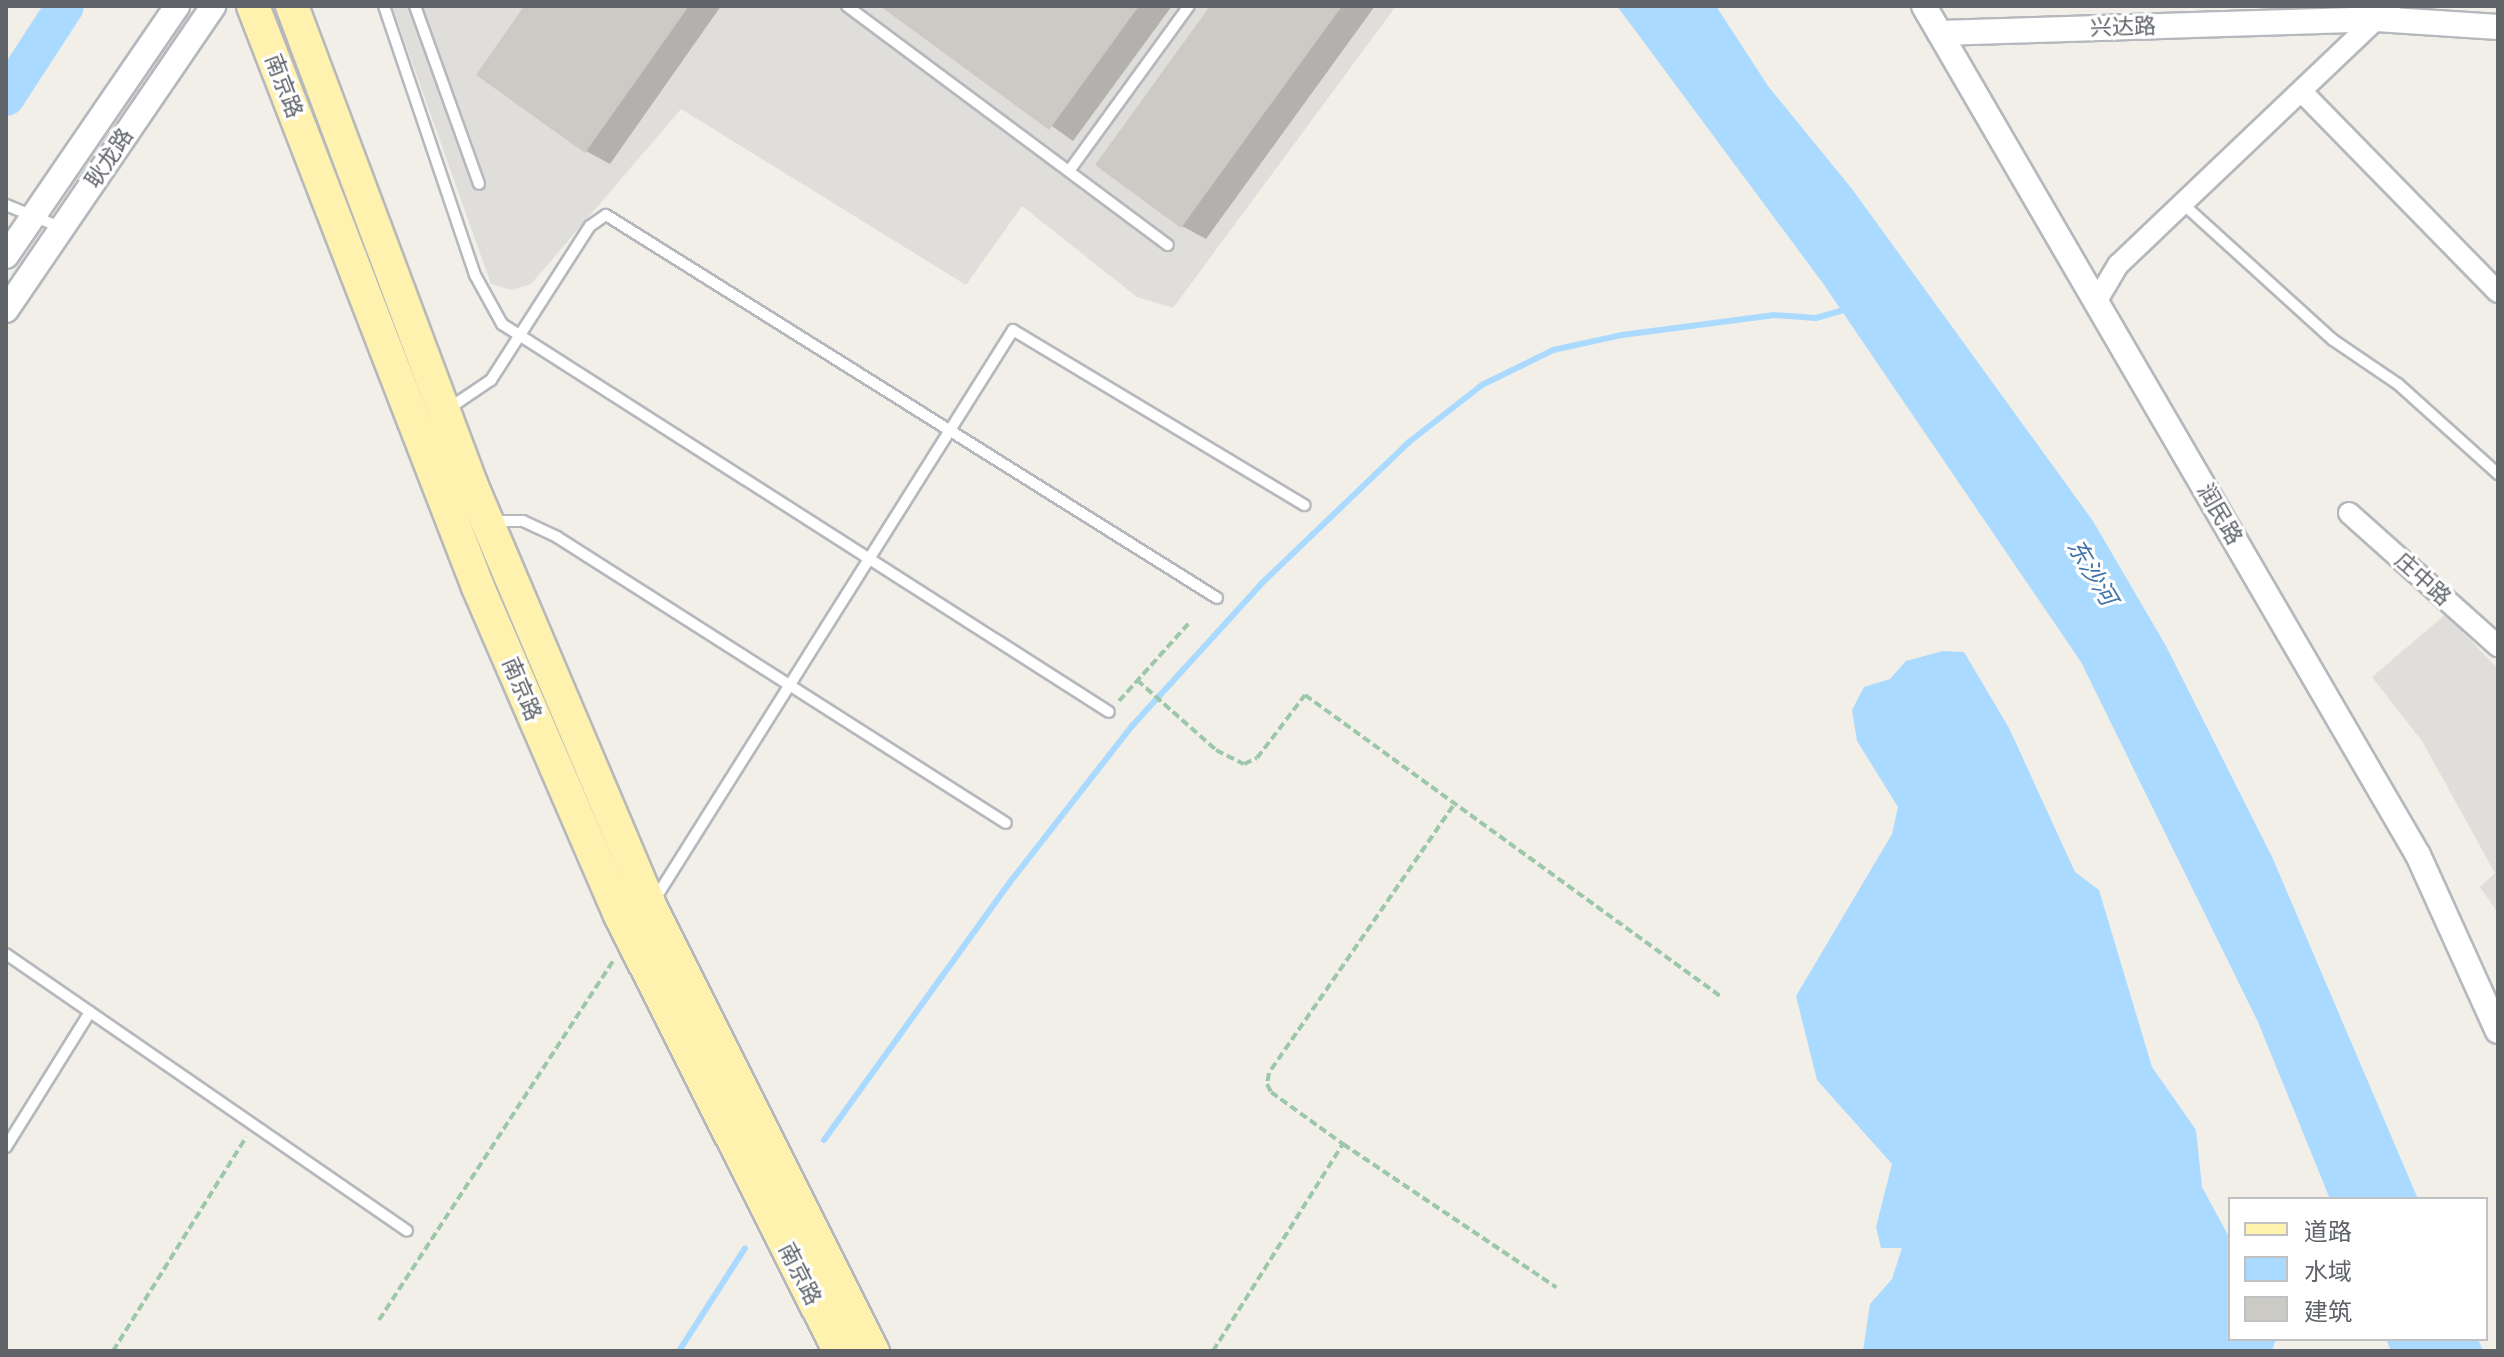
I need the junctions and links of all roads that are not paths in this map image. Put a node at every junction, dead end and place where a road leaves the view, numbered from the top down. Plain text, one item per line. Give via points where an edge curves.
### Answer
1 (177, 6) edge
2 (213, 6) edge
3 (253, 6) edge
4 (292, 6) edge
5 (384, 6) edge
6 (415, 6) edge
7 (847, 6) edge
8 (1189, 6) edge
9 (1924, 6) edge
10 (2384, 12) edge
11 (2498, 27) edge
12 (1940, 33) junction
13 (2302, 92) junction
14 (1069, 171) junction
15 (479, 184) dead end
16 (2183, 204) junction
17 (6, 205) edge
18 (33, 216) junction
19 (62, 228) junction
20 (1168, 245) dead end
21 (6, 256) edge
22 (2498, 292) edge
23 (2096, 302) junction
24 (6, 310) edge
25 (520, 335) junction
26 (444, 413) junction
27 (950, 430) junction
28 (2498, 474) edge
29 (1304, 505) dead end
30 (2349, 513) dead end
31 (487, 521) junction
32 (868, 558) junction
33 (1217, 598) dead end
34 (2498, 646) edge
35 (789, 684) junction
36 (1109, 712) road end
37 (1006, 823) dead end
38 (651, 908) junction
39 (6, 954) edge
40 (90, 1012) junction
41 (2498, 1031) edge
42 (6, 1147) edge
43 (407, 1231) dead end
44 (839, 1351) edge
45 (873, 1351) edge

1 - 18 street, 耿龙路
2 - 19 street, 耿龙路
3 - 44 main road, 南京路 via 478,587 630,935
4 - 26 main road, 南京路
5 - 25 lane via 475,275 492,312
6 - 15 lane
7 - 14 lane
8 - 14 lane
9 - 12 street, 润民路
10 - 11 street, 兴达路
10 - 12 street, 兴达路
10 - 13 street
12 - 23 street, 润民路
13 - 16 street
13 - 22 street
14 - 20 lane
16 - 23 street via 2118,265
16 - 28 lane via 2333,340 2398,384
17 - 18 lane
18 - 19 lane
18 - 21 street, 耿龙路
19 - 24 street, 耿龙路
23 - 41 street, 润民路 via 2418,855
25 - 26 lane via 491,380
25 - 27 lane via 590,226 606,215
25 - 32 lane
26 - 31 main road, 南京路
27 - 29 lane via 1013,330
27 - 32 lane
27 - 33 lane
30 - 34 street, 庄中路
31 - 35 lane via 523,521 557,537
31 - 38 main road, 南京路
32 - 35 lane
32 - 36 lane
35 - 37 lane
35 - 38 lane
38 - 45 main road, 南京路
39 - 40 lane
40 - 42 lane
40 - 43 lane

